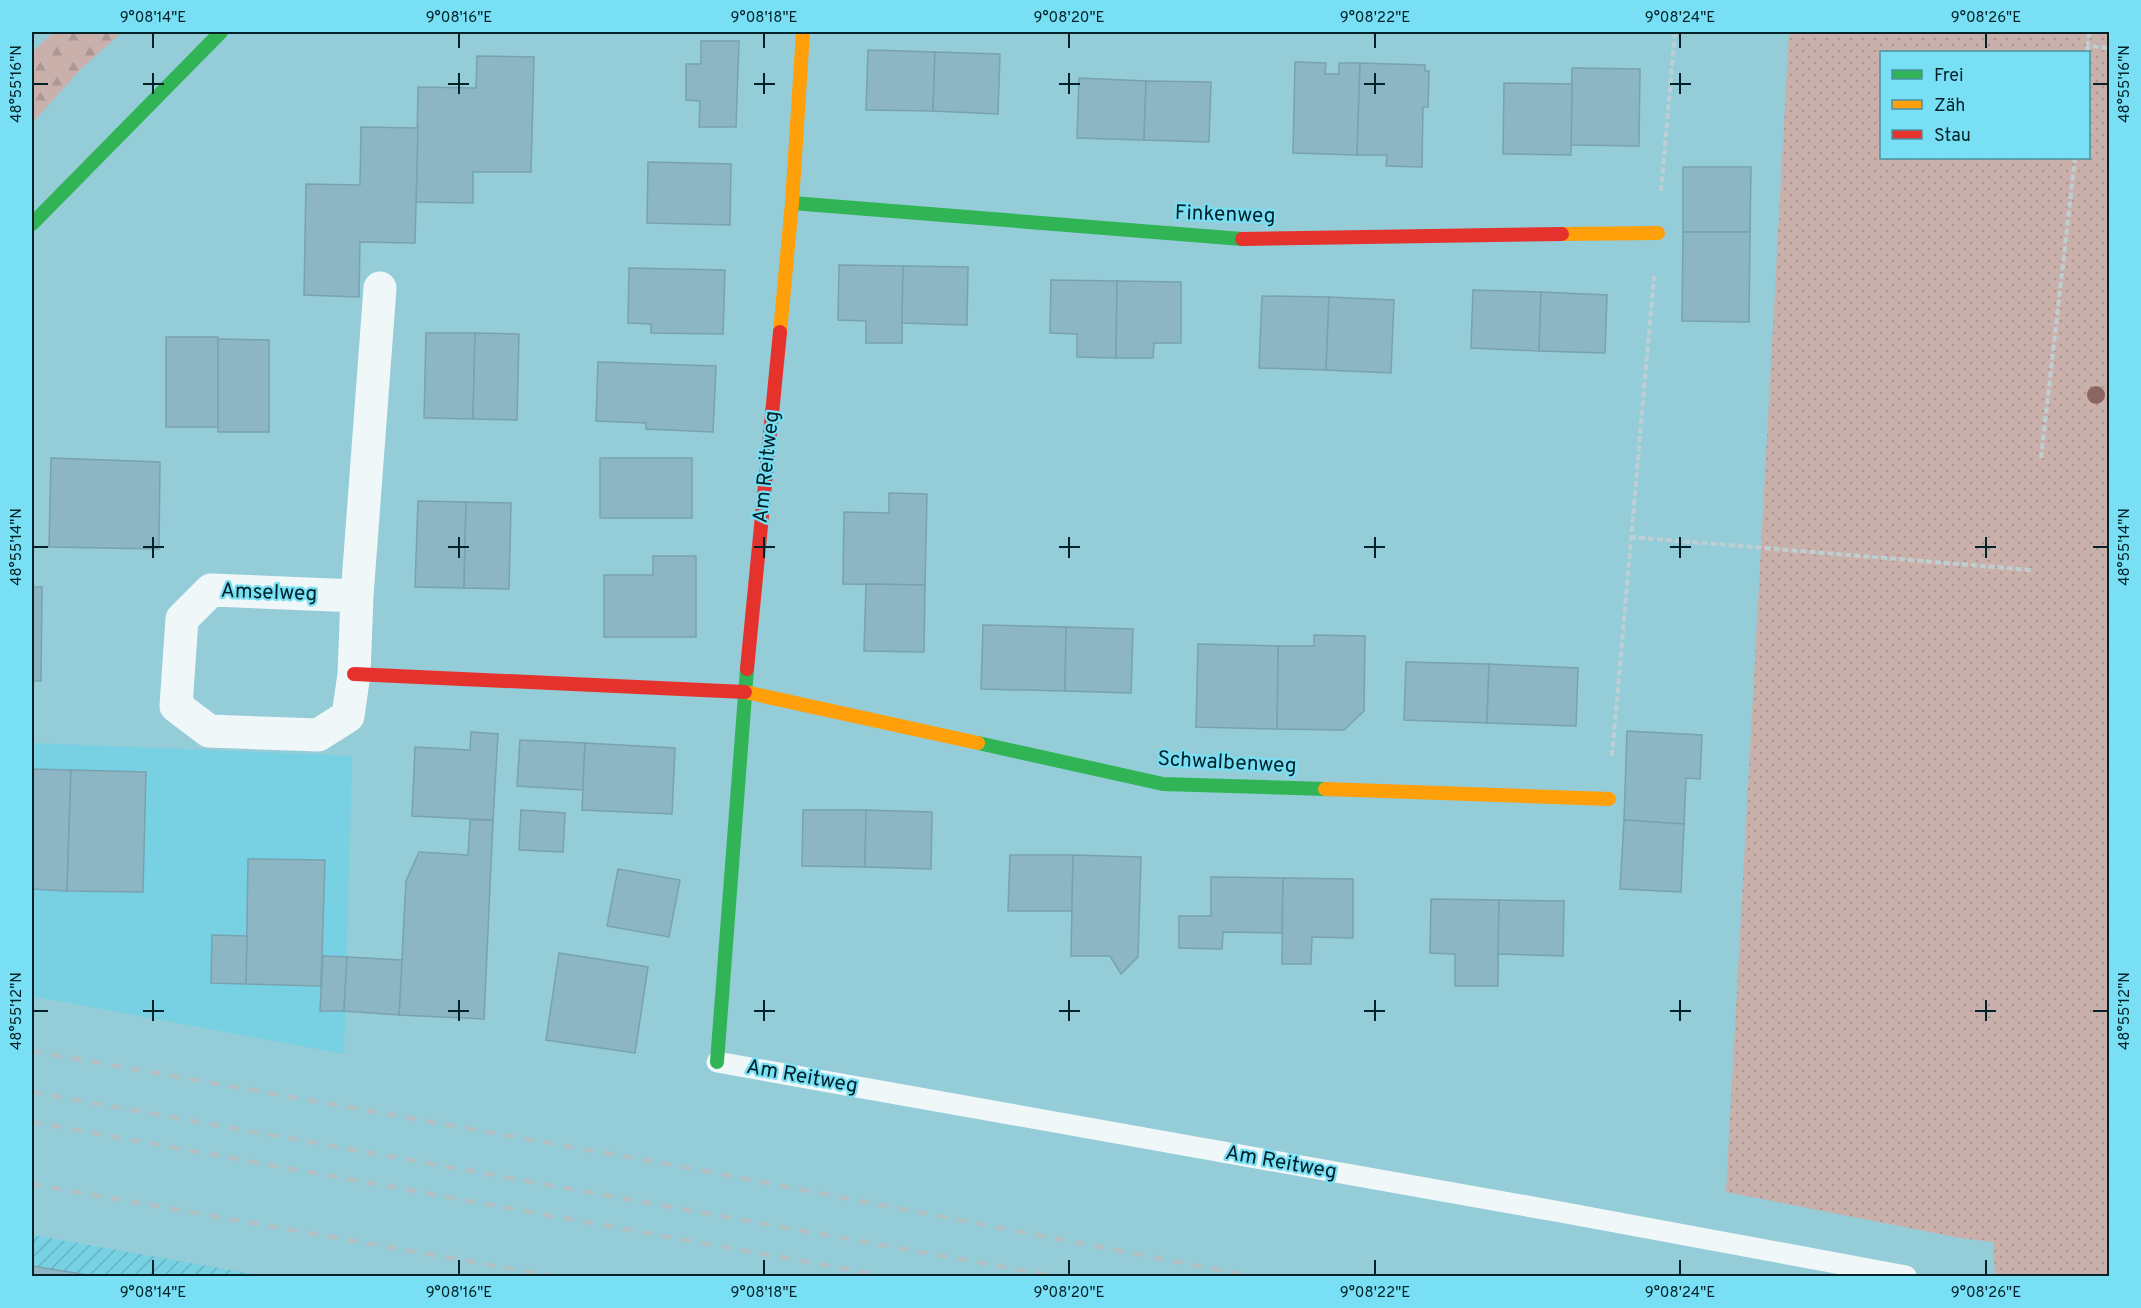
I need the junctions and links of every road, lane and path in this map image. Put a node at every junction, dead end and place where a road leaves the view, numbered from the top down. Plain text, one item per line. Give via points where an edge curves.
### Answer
1 (221, 32) edge
2 (803, 32) edge
3 (1675, 32) edge
4 (2089, 32) edge
5 (2088, 45) junction
6 (2109, 49) edge
7 (2087, 51) edge
8 (2075, 159) edge
9 (792, 203) junction
10 (32, 224) edge
11 (1658, 233) junction
12 (380, 288) dead end
13 (2041, 458) dead end
14 (1630, 537) junction
15 (2032, 570) dead end
16 (357, 596) junction
17 (354, 675) junction
18 (745, 692) junction
19 (1609, 799) joint
20 (717, 1062) joint
21 (1905, 1276) edge

1 - 10 street
2 - 9 street, Am Reitweg
3 - 11 path
4 - 5 path
5 - 6 path
5 - 7 path
8 - 13 path
9 - 11 street, Finkenweg via 1232,239
9 - 18 street, Am Reitweg
11 - 14 path
12 - 16 street, Amselweg
14 - 15 path
14 - 19 path
16 - 17 street, Amselweg
16 - 17 street, Amselweg via 212,590 182,620 176,706 209,731 318,735 348,716
17 - 18 street
18 - 19 street, Schwalbenweg via 1163,784
18 - 20 street, Am Reitweg
20 - 21 lane, Am Reitweg

